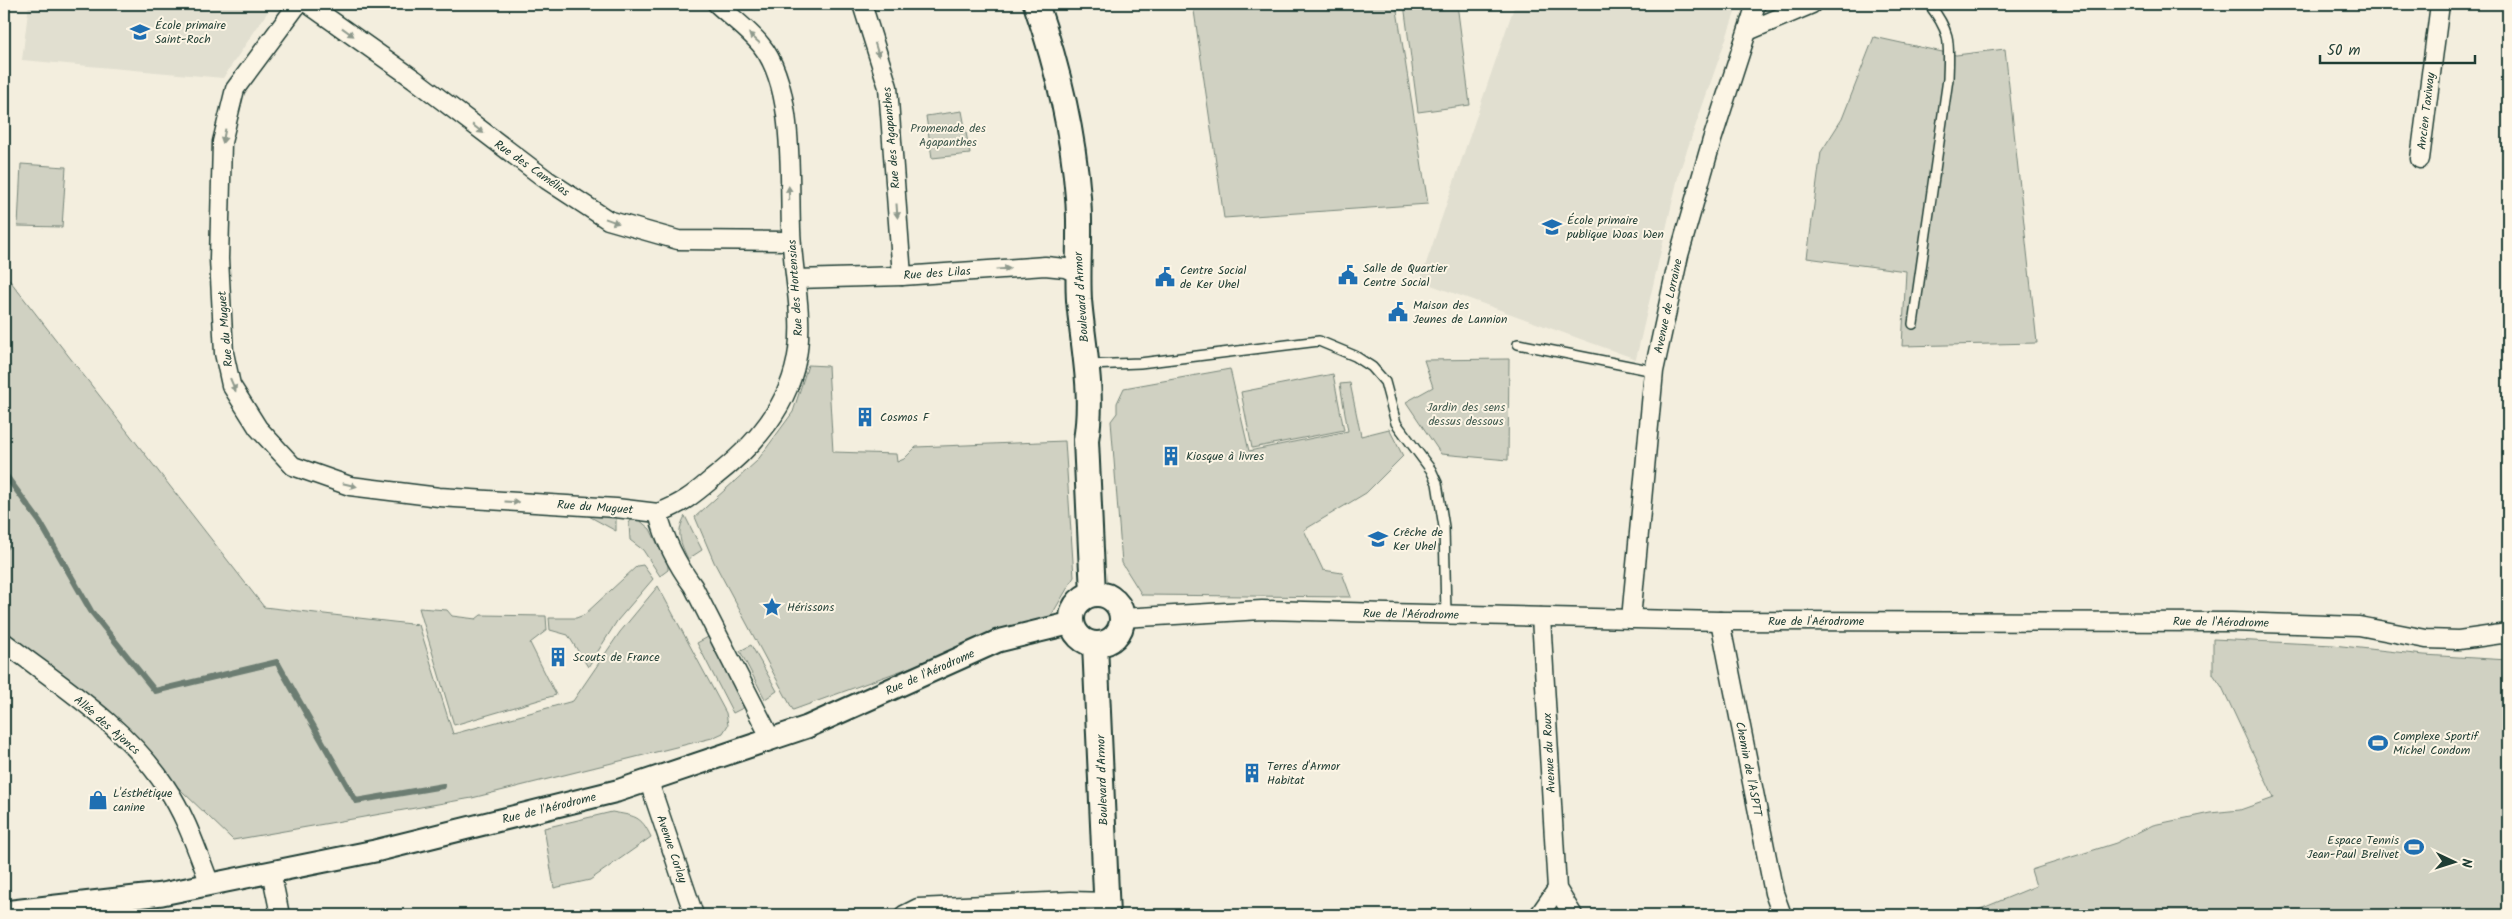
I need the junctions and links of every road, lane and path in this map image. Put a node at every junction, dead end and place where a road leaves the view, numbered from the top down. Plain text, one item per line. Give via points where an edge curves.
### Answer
1 (298, 4) edge
2 (308, 4) edge
3 (716, 4) edge
4 (862, 4) edge
5 (1036, 4) edge
6 (1756, 4) edge
7 (1812, 4) edge
8 (1929, 4) edge
9 (2440, 4) edge
10 (1748, 31) junction
11 (2420, 159) dead end
12 (791, 241) junction
13 (1077, 273) junction
14 (902, 276) junction
15 (796, 279) junction
16 (1913, 324) dead end
17 (1518, 344) dead end
18 (1088, 365) junction
19 (1654, 371) junction
20 (658, 513) junction
21 (1093, 594) junction
22 (1446, 614) junction
23 (1541, 617) junction
24 (1122, 618) junction
25 (1631, 619) junction
26 (1720, 621) junction
27 (1072, 623) junction
28 (2508, 633) edge
29 (4, 642) edge
30 (1095, 644) junction
31 (771, 740) junction
32 (649, 782) junction
33 (271, 871) junction
34 (210, 884) junction
35 (1557, 889) junction
36 (1107, 908) edge
37 (4, 912) edge
38 (280, 915) edge
39 (694, 915) edge
40 (904, 915) edge
41 (1539, 915) edge
42 (1573, 915) edge
43 (1782, 915) edge

1 -> 20 street, Rue du Muguet via 235,89 222,142 219,259 224,353 231,384 258,428 293,466 350,486 439,497
2 -> 12 street, Rue des Camélias via 547,180 608,220 678,240
12 -> 3 street, Rue des Hortensias via 786,120 781,82 762,45
4 -> 14 street, Rue des Agapanthes via 888,87
5 - 13 main road, Boulevard d'Armor via 1055,68 1069,136 1078,198
6 - 10 street, Avenue de Lorraine
7 - 10 street
8 - 16 lane via 1944,23 1950,40 1948,79
9 - 11 street, Ancien Taxiway
10 - 19 street, Avenue de Lorraine via 1679,255
12 - 15 street, Rue des Hortensias
14 -> 13 street, Rue des Lilas via 1045,266
13 - 18 main road, Boulevard d'Armor
14 - 15 street, Rue des Lilas
15 - 20 street, Rue des Hortensias via 798,350 790,385 773,417 744,454 681,505
17 - 19 lane
18 - 21 main road, Boulevard d'Armor via 1090,416 1086,440
18 - 22 lane via 1140,363 1319,341 1346,351 1372,367 1386,382 1396,423 1437,483 1444,527
19 - 25 street, Avenue de Lorraine
20 - 31 street via 664,536 681,571 693,586
21 - 24 main road via 1101,594 1116,603
21 - 27 main road via 1075,608
22 - 23 street, Rue de l'Aérodrome
22 - 24 street, Rue de l'Aérodrome via 1262,610
23 - 25 street, Rue de l'Aérodrome
23 - 35 street, Avenue du Roux
24 - 30 main road via 1121,626 1111,640
25 - 26 street, Rue de l'Aérodrome
26 - 28 street, Rue de l'Aérodrome via 2231,622 2359,626 2426,639 2459,640
26 - 43 street, Chemin de l'ASPTT via 1774,893
27 - 30 main road via 1080,638
27 - 31 street, Rue de l'Aérodrome via 998,641
29 - 34 street, Allée des Ajoncs via 134,745 166,787 186,824
30 - 36 main road, Boulevard d'Armor
31 - 32 street, Rue de l'Aérodrome
32 - 33 street, Rue de l'Aérodrome via 375,851
32 - 39 street, Avenue Corlay
33 - 34 street, Rue de l'Aérodrome
33 - 38 street
34 - 37 street, Rue de l'Aérodrome via 162,894
35 - 41 street
35 - 42 street, Avenue du Roux
36 - 40 street via 1071,901 918,908

